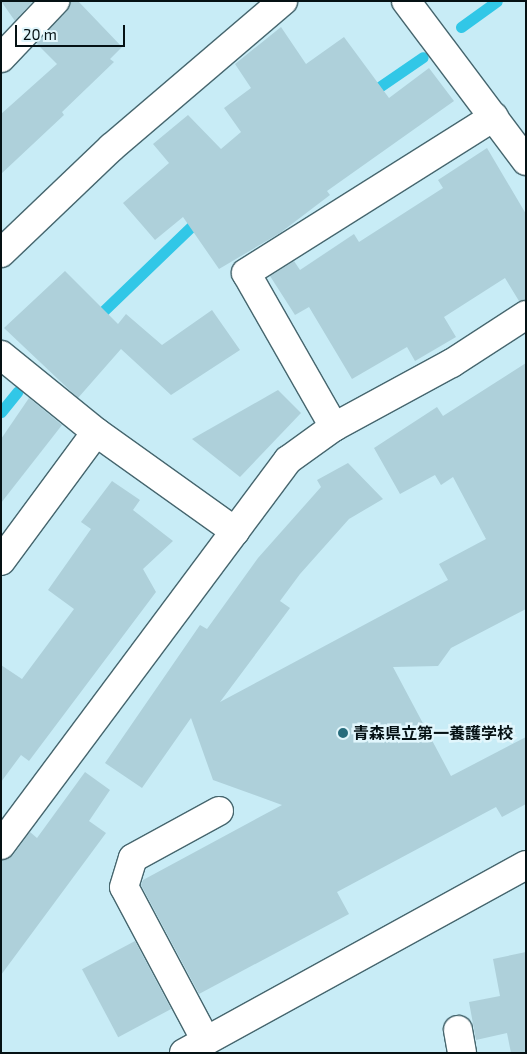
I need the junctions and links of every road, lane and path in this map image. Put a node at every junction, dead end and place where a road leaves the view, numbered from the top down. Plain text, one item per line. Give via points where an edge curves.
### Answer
1 (55, 1) edge
2 (282, 1) edge
3 (406, 1) edge
4 (1, 58) edge
5 (494, 117) junction
6 (526, 161) edge
7 (1, 253) edge
8 (526, 314) edge
9 (1, 355) edge
10 (334, 426) junction
11 (96, 432) junction
12 (235, 531) junction
13 (1, 560) edge
14 (219, 811) dead end
15 (1, 845) edge
16 (526, 865) edge
17 (195, 1047) edge

1 - 4 street
2 - 7 street via 112,147
3 - 5 street
5 - 6 street
5 - 10 street via 246,273
8 - 10 street via 452,364
9 - 11 street
10 - 12 street via 288,460
11 - 12 street
11 - 13 street
12 - 15 street
14 - 17 street via 133,858 124,887
16 - 17 street

